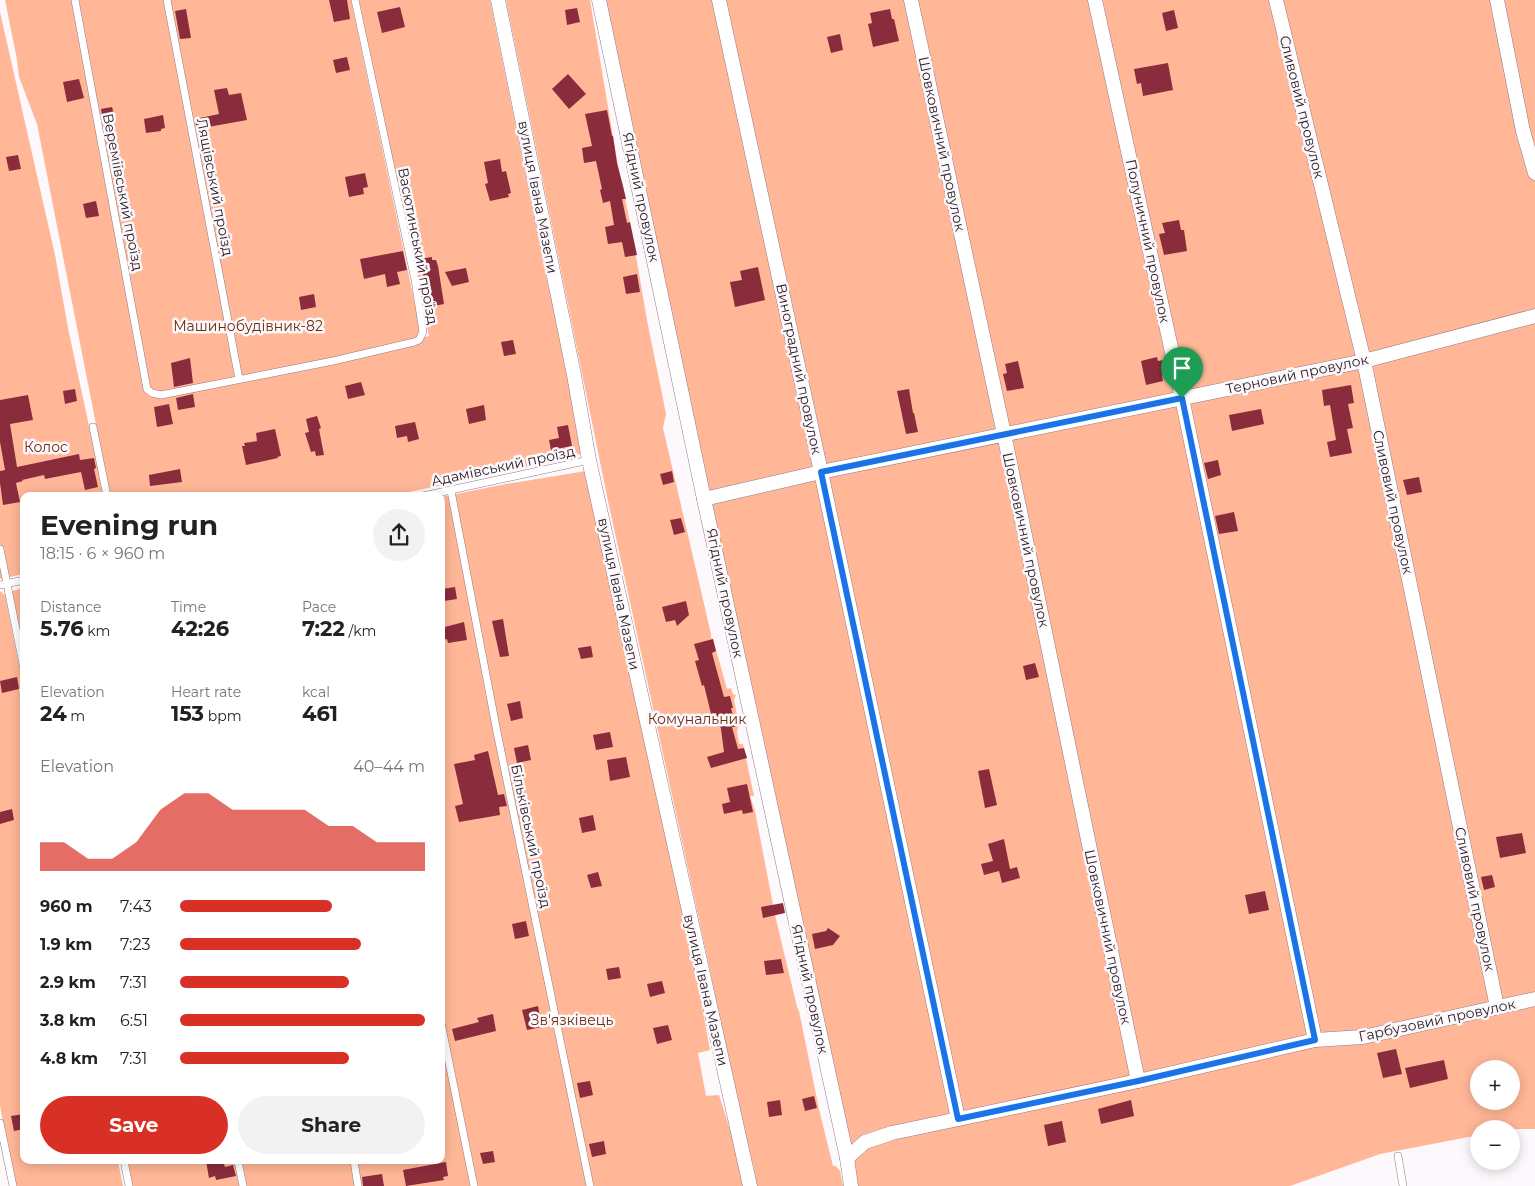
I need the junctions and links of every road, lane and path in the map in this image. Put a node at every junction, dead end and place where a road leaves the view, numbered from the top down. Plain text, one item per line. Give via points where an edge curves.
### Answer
1 (75, 0) edge
2 (167, 0) edge
3 (355, 0) edge
4 (498, 0) edge
5 (599, 0) edge
6 (719, 0) edge
7 (911, 0) edge
8 (1095, 0) edge
9 (1276, 0) edge
10 (1497, 0) edge
11 (1535, 173) edge
12 (1535, 316) edge
13 (1364, 361) junction
14 (239, 379) junction
15 (147, 389) joint
16 (1182, 398) junction
17 (92, 427) dead end
18 (1004, 434) junction
19 (589, 460) junction
20 (821, 472) junction
21 (451, 490) junction
22 (106, 492) edge
23 (441, 492) edge
24 (704, 499) junction
25 (0, 549) edge
26 (20, 581) edge
27 (3, 584) edge
28 (20, 653) edge
29 (1535, 999) edge
30 (1497, 1007) junction
31 (1315, 1040) junction
32 (445, 1043) edge
33 (1138, 1081) junction
34 (958, 1119) junction
35 (0, 1123) edge
36 (1398, 1156) dead end
37 (847, 1158) junction
38 (125, 1164) edge
39 (239, 1164) edge
40 (354, 1164) edge
41 (13, 1186) edge
42 (129, 1186) edge
43 (243, 1186) edge
44 (358, 1186) edge
45 (474, 1186) edge
46 (590, 1186) edge
47 (750, 1186) edge
48 (851, 1186) edge
49 (1403, 1186) edge

1 - 15 lane, Вереміївський проїзд
2 - 14 lane, Лящівський проїзд
3 - 14 lane, Васютинський проїзд via 415,280 423,332 414,342
4 - 19 street, вулиця Івана Мазепи
5 - 24 street, Ягідний провулок
6 - 20 street, Виноградний провулок
7 - 18 street, Шовковичний провулок
8 - 16 street, Полуничний провулок
9 - 13 street, Сливовий провулок
10 - 11 street via 1523,131
12 - 13 street, Терновий провулок
13 - 16 street, Терновий провулок
13 - 30 street, Сливовий провулок
14 - 15 lane, Васютинський проїзд via 161,394
16 - 18 street, Терновий провулок
16 - 31 street, Полуничний провулок
17 - 22 lane
18 - 20 street, Терновий провулок
18 - 33 street, Шовковичний провулок
19 - 21 lane, Адамівський проїзд
19 - 47 street, вулиця Івана Мазепи
20 - 24 street, Терновий провулок
20 - 34 street, Виноградний провулок
21 - 23 lane, Адамівський проїзд
21 - 46 lane, Більківський проїзд via 496,732
24 - 37 street, Ягідний провулок
25 - 27 lane
26 - 27 lane
27 - 28 lane
29 - 30 street, Гарбузовий провулок
30 - 31 street, Гарбузовий провулок via 1363,1037
31 - 33 street, Гарбузовий провулок
32 - 45 lane
33 - 34 street, Гарбузовий провулок
34 - 37 street, Гарбузовий провулок via 865,1142
35 - 41 lane
36 - 49 lane
37 - 48 street, Ягідний провулок
38 - 42 lane
39 - 43 lane
40 - 44 lane

